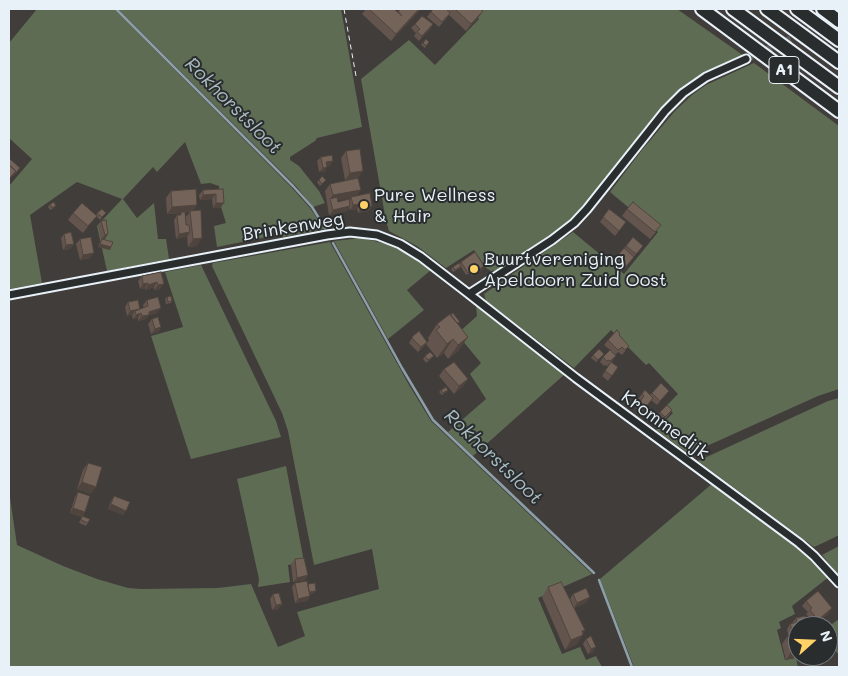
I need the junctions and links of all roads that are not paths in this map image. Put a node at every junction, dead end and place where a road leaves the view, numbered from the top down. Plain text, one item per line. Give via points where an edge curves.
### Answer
1 (694, 9) edge
2 (702, 9) edge
3 (733, 9) edge
4 (766, 9) edge
5 (797, 9) edge
6 (823, 9) edge
7 (839, 21) edge
8 (729, 30) junction
9 (839, 40) edge
10 (746, 59) tunnel mouth
11 (839, 62) edge
12 (839, 87) edge
13 (839, 111) edge
14 (469, 294) junction
15 (9, 295) edge
16 (839, 583) edge

1 - 8 highway
2 - 8 highway, A1
3 - 12 highway, A1
4 - 11 highway, A1
5 - 9 highway
6 - 7 highway
8 - 13 highway, A1
10 - 14 street via 706,77 683,93 574,223
14 - 15 street, Brinkenweg via 400,244 378,235 350,232
14 - 16 street, Krommedijk via 576,378 799,543

